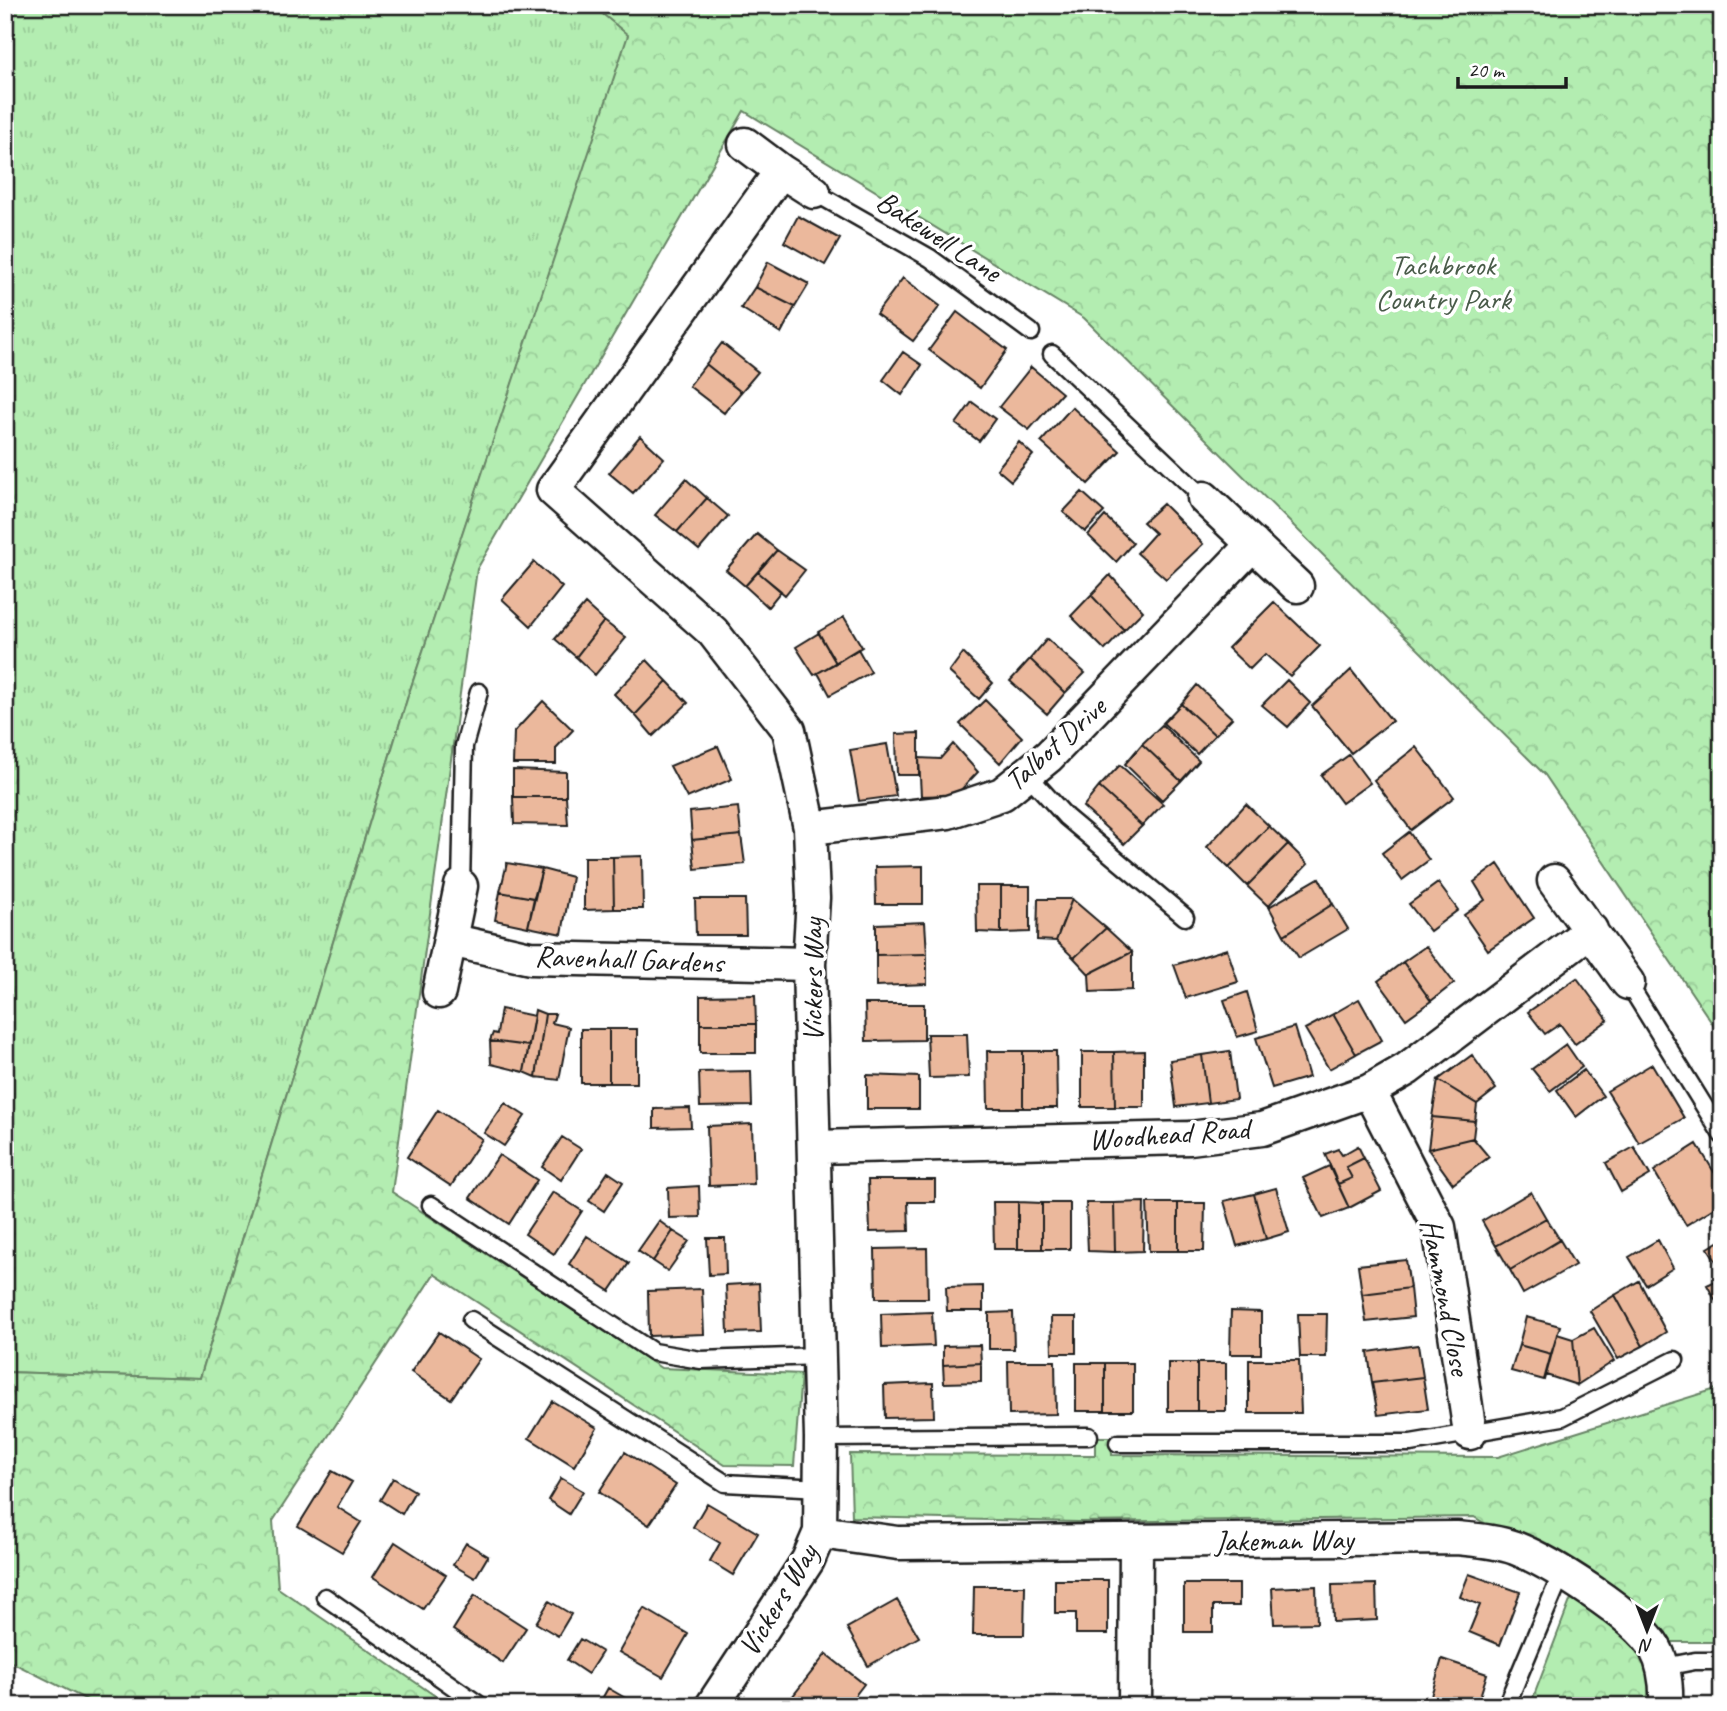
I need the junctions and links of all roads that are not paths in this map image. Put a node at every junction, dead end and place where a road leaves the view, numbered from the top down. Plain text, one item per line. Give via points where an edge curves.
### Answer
1 (745, 144) dead end
2 (781, 171) junction
3 (814, 192) joint
4 (1031, 332) dead end
5 (1052, 354) dead end
6 (1204, 498) joint
7 (1254, 544) junction
8 (1297, 586) dead end
9 (479, 692) dead end
10 (1027, 774) junction
11 (810, 828) junction
12 (1554, 881) dead end
13 (461, 886) joint
14 (1185, 916) dead end
15 (1591, 930) junction
16 (450, 940) junction
17 (809, 964) junction
18 (1628, 983) joint
19 (439, 992) dead end
20 (1369, 1091) junction
21 (1722, 1135) edge
22 (815, 1147) junction
23 (431, 1205) dead end
24 (471, 1320) dead end
25 (819, 1356) junction
26 (1675, 1360) dead end
27 (1470, 1433) junction
28 (1089, 1436) dead end
29 (821, 1438) junction
30 (1118, 1443) dead end
31 (821, 1488) junction
32 (820, 1532) junction
33 (1136, 1543) junction
34 (1562, 1575) junction
35 (325, 1597) dead end
36 (1722, 1661) edge
37 (1664, 1667) junction
38 (481, 1706) edge
39 (712, 1706) edge
40 (1135, 1706) edge
41 (1506, 1706) edge
42 (1665, 1706) edge

1 - 2 street
2 - 3 street
2 - 11 street, Vickers Way via 553,490 713,632 789,730
3 - 4 lane, Bakewell Lane via 930,258
5 - 6 lane
6 - 7 street
7 - 8 street
7 - 10 street, Talbot Drive via 1049,757
9 - 13 lane via 464,746
10 - 11 street, Talbot Drive via 1002,794 948,812
10 - 14 lane via 1066,817
11 - 17 street, Vickers Way via 813,898
12 - 15 street
13 - 16 street
15 - 18 street
15 - 20 street, Woodhead Road via 1407,1069
16 - 17 street, Ravenhall Gardens via 530,958
16 - 19 street
17 - 22 street, Vickers Way
18 - 21 lane
20 - 22 street, Woodhead Road via 1262,1129 1190,1138
20 - 27 street, Hammond Close via 1440,1227
22 - 25 street, Vickers Way
23 - 25 lane via 653,1352 701,1360
24 - 31 lane via 724,1483
25 - 29 street, Vickers Way
26 - 27 lane via 1562,1417
27 - 30 lane via 1411,1443
28 - 29 lane
29 - 31 street, Vickers Way
31 - 32 street, Vickers Way
32 - 33 street, Jakeman Way via 898,1543
32 - 39 street, Vickers Way via 808,1560
33 - 34 street, Jakeman Way via 1456,1538 1515,1548
33 - 40 street
34 - 37 street, Jakeman Way via 1634,1622
34 - 41 lane
35 - 38 lane
36 - 37 lane
37 - 42 street, Jakeman Way

